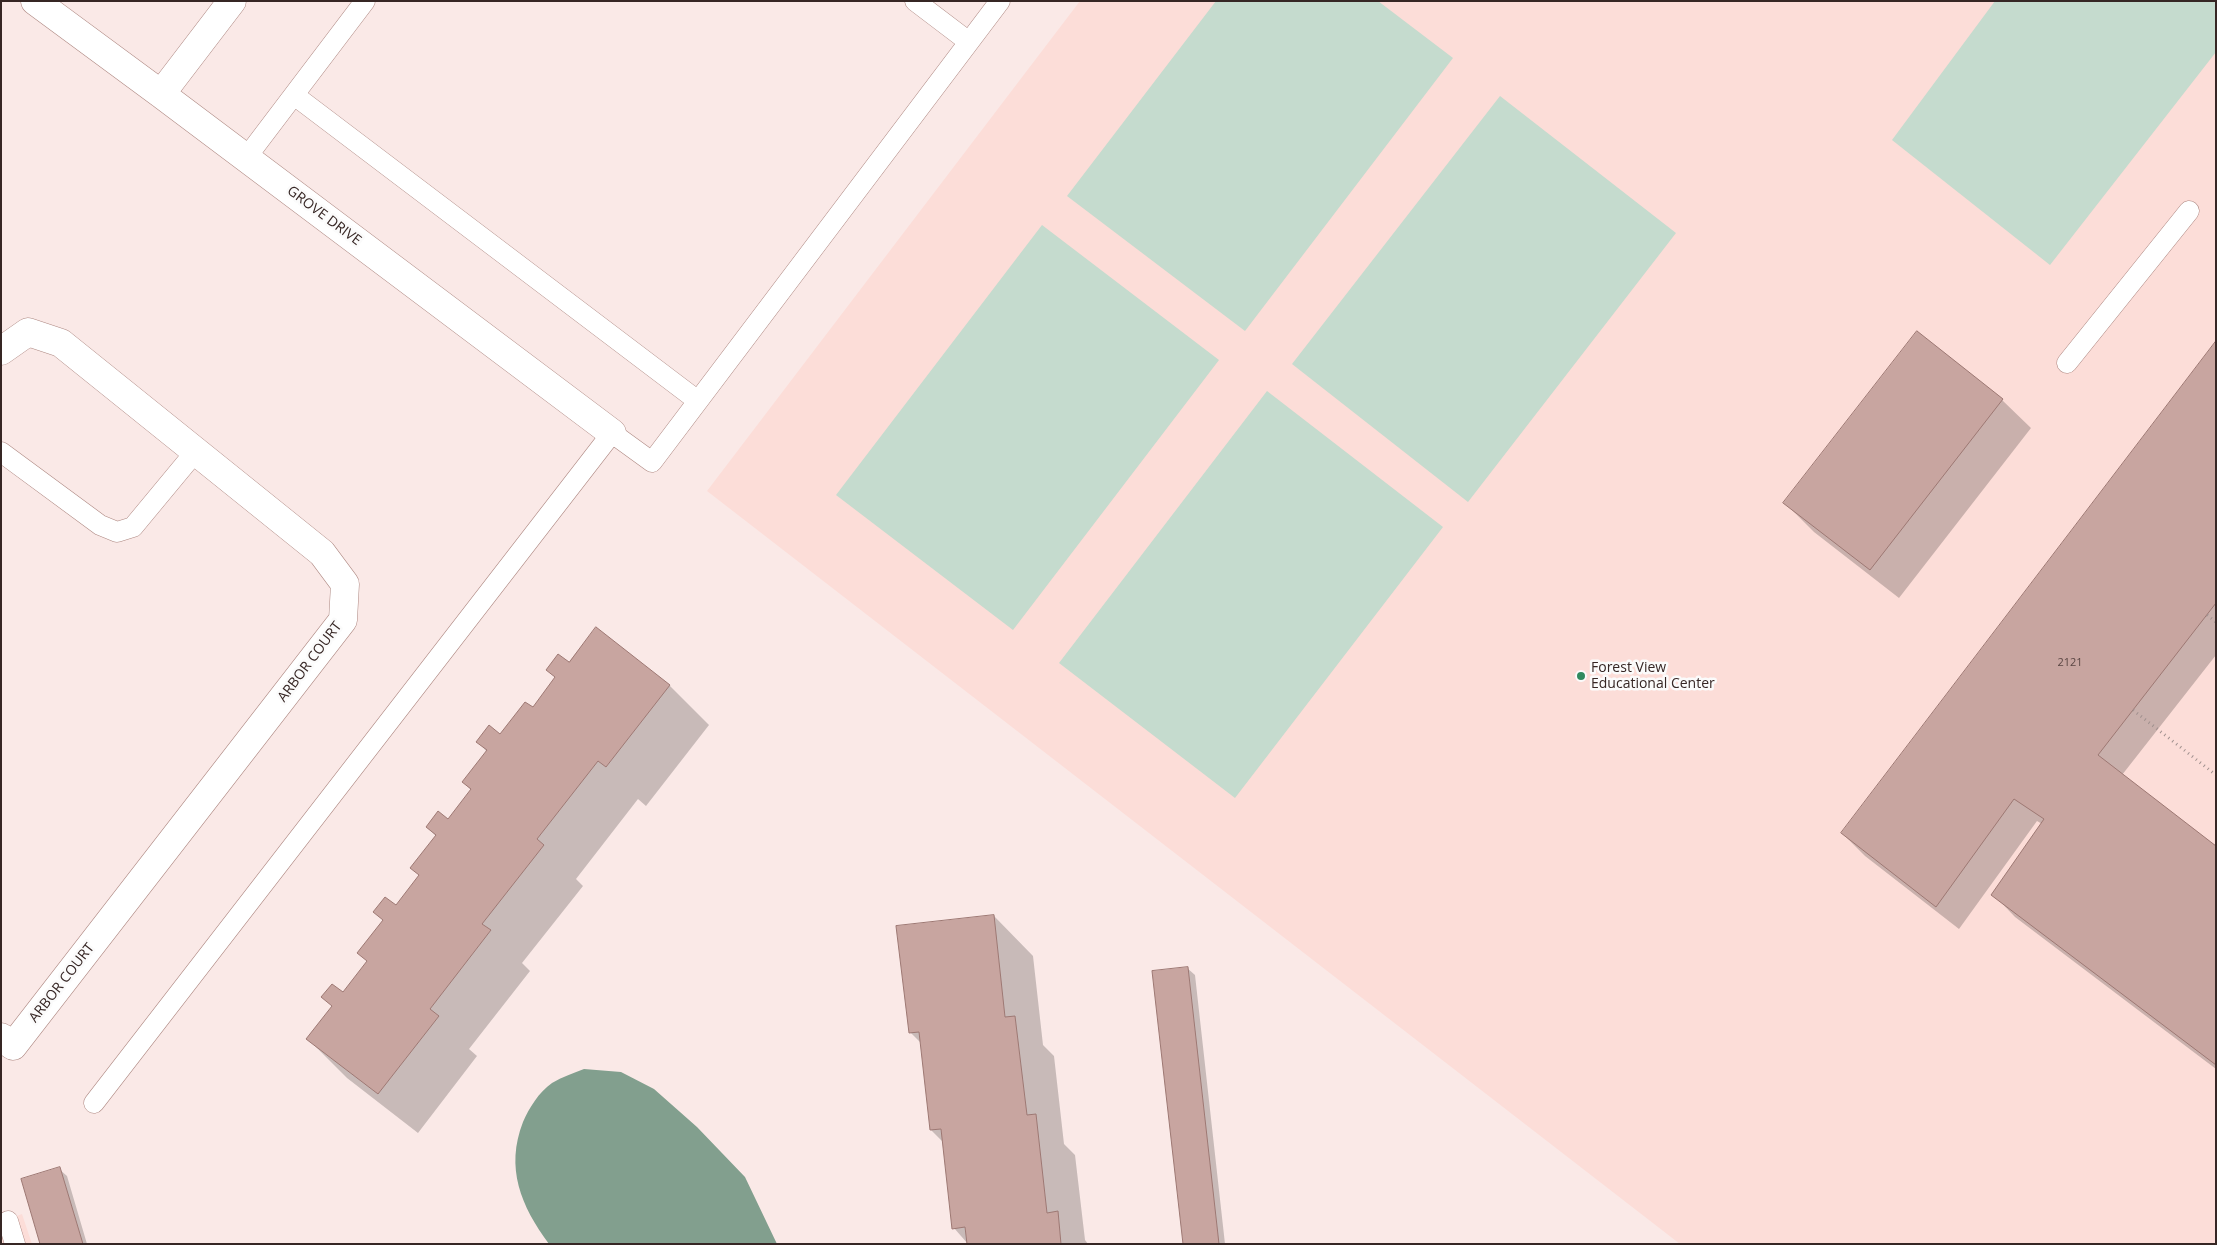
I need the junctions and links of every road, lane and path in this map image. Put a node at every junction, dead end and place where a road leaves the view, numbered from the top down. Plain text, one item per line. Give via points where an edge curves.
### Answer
1 (35, 1) edge
2 (232, 1) edge
3 (365, 1) edge
4 (915, 1) edge
5 (1000, 1) edge
6 (969, 42) junction
7 (161, 94) junction
8 (294, 95) junction
9 (246, 158) junction
10 (2189, 211) dead end
11 (1, 351) edge
12 (2067, 364) dead end
13 (698, 401) junction
14 (612, 434) junction
15 (196, 451) junction
16 (1, 452) edge
17 (2206, 615) dead end
18 (2216, 622) edge
19 (2133, 710) dead end
20 (2216, 775) edge
21 (1, 1037) edge
22 (94, 1103) dead end
23 (8, 1221) dead end
24 (15, 1244) edge

1 - 7 street, GROVE DRIVE
2 - 7 street
3 - 8 lane
4 - 6 lane
5 - 6 lane
6 - 13 lane
7 - 9 street, GROVE DRIVE
8 - 9 lane
8 - 13 lane
9 - 14 street, GROVE DRIVE
10 - 12 lane
11 - 15 street, ARBOR COURT via 28,332 61,343
13 - 14 lane via 652,462
14 - 22 lane
15 - 16 lane via 133,527 117,532 100,525
15 - 21 street, ARBOR COURT via 322,553 345,584 343,620 13,1046
17 - 18 path
19 - 20 path
23 - 24 lane

